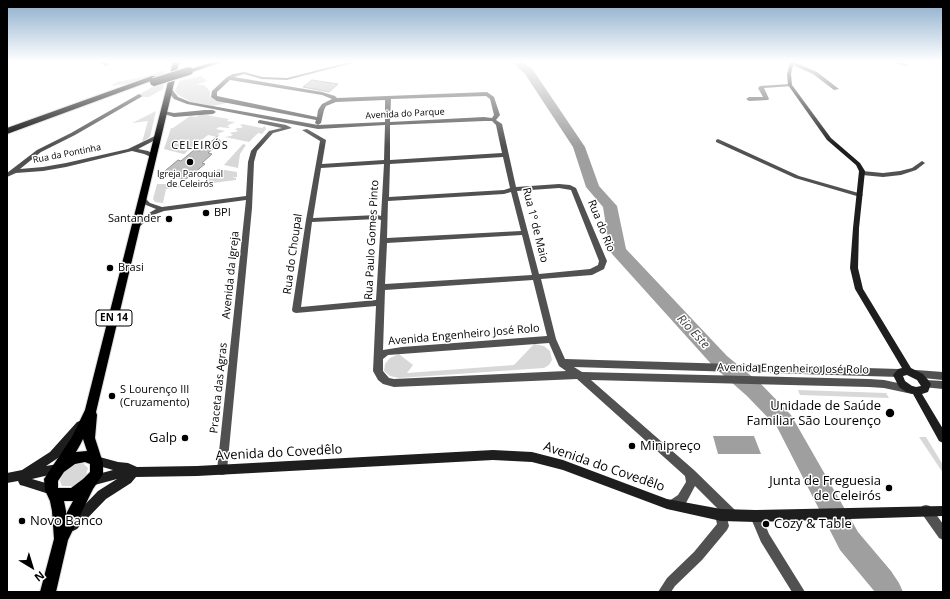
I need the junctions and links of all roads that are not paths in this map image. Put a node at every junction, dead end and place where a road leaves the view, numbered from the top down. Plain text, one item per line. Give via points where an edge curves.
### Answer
1 (169, 89) edge
2 (125, 90) edge
3 (127, 90) edge
4 (170, 90) edge
5 (216, 90) edge
6 (298, 90) edge
7 (762, 90) edge
8 (794, 90) edge
9 (139, 96) dead end
10 (388, 98) junction
11 (749, 99) dead end
12 (335, 100) junction
13 (238, 103) junction
14 (211, 108) junction
15 (164, 113) junction
16 (318, 119) junction
17 (493, 120) junction
18 (282, 121) junction
19 (270, 124) junction
20 (277, 126) junction
21 (388, 126) junction
22 (289, 128) junction
23 (317, 129) junction
24 (305, 130) junction
25 (7, 131) edge
26 (271, 132) junction
27 (7, 135) edge
28 (157, 136) junction
29 (718, 141) dead end
30 (130, 150) junction
31 (505, 155) junction
32 (154, 156) junction
33 (387, 161) junction
34 (922, 163) dead end
35 (318, 166) junction
36 (9, 172) edge
37 (862, 172) junction
38 (514, 189) junction
39 (860, 195) junction
40 (250, 197) junction
41 (143, 199) junction
42 (385, 199) junction
43 (162, 209) junction
44 (384, 219) junction
45 (309, 220) junction
46 (136, 226) junction
47 (525, 233) junction
48 (383, 241) junction
49 (536, 277) junction
50 (381, 287) junction
51 (380, 303) junction
52 (236, 333) joint
53 (552, 339) junction
54 (379, 357) junction
55 (562, 363) junction
56 (908, 373) junction
57 (578, 375) junction
58 (943, 376) edge
59 (926, 384) junction
60 (943, 386) edge
61 (914, 391) junction
62 (91, 410) junction
63 (943, 438) edge
64 (95, 460) junction
65 (59, 468) junction
66 (222, 470) junction
67 (134, 472) junction
68 (690, 474) junction
69 (22, 477) junction
70 (7, 478) edge
71 (90, 483) junction
72 (52, 491) junction
73 (673, 506) junction
74 (926, 510) junction
75 (943, 511) edge
76 (727, 515) junction
77 (756, 516) junction
78 (943, 534) edge
79 (61, 539) junction
80 (48, 592) edge
81 (664, 592) edge
82 (799, 592) edge

1 - 15 main road, EN 14
2 - 25 highway
3 - 27 highway
4 - 14 street, Avenida do Parque via 180,100
5 - 13 street via 214,97
6 - 12 street via 333,97
7 - 11 street via 766,99
8 - 37 street via 829,139 858,164
9 - 36 street via 80,131 39,151
10 - 12 street
10 - 17 street via 486,94 492,98 497,115
10 - 21 street, Rua Paulo Gomes Pinto
12 - 16 street via 324,105
13 - 14 street
13 - 16 street
14 - 18 street, Avenida do Parque
15 - 19 street, Avenida do Parque via 174,115 214,112
15 - 28 main road, EN 14
16 - 23 street
17 - 21 street, Avenida do Parque
17 - 31 street, Rua 1º de Maio via 501,127
18 - 20 street
18 - 23 street, Avenida do Parque
19 - 20 street, Avenida do Parque
19 - 26 street
20 - 22 street, Avenida do Parque
21 - 23 street, Avenida do Parque
21 - 33 street, Rua Paulo Gomes Pinto
22 - 24 street, Avenida do Parque
22 - 26 street
23 - 24 street, Avenida do Parque
24 - 35 street, Rua do Choupal via 323,140
26 - 40 street, Avenida da Igreja via 254,151 251,162
28 - 30 street, Rua da Pontinha
28 - 32 main road, EN 14
29 - 39 street via 797,177
30 - 32 street, Rua da Pontinha
30 - 36 street, Rua da Pontinha via 58,167
31 - 33 street
31 - 38 street, Rua 1º de Maio
32 - 41 main road, EN 14
33 - 35 street
33 - 42 street, Rua Paulo Gomes Pinto
34 - 37 street via 902,173 883,175
35 - 45 street, Rua do Choupal
37 - 39 street
38 - 42 street via 504,192
38 - 47 street, Rua 1º de Maio
38 - 49 street, Rua do Rio via 559,186 574,189 603,261 601,267 592,272
39 - 56 street via 854,268 859,289
40 - 43 street
40 - 52 street, Avenida da Igreja
41 - 43 street via 148,204
41 - 46 main road, EN 14
42 - 44 street, Rua Paulo Gomes Pinto
43 - 46 street
44 - 45 street via 377,216
44 - 48 street, Rua Paulo Gomes Pinto
45 - 51 street, Rua do Choupal via 296,310
46 - 62 main road, EN 14
47 - 48 street
47 - 49 street, Rua 1º de Maio
48 - 50 street, Rua Paulo Gomes Pinto
49 - 50 street
49 - 53 street, Rua 1º de Maio
50 - 51 street, Rua Paulo Gomes Pinto
51 - 54 street, Rua Paulo Gomes Pinto
52 - 66 street, Praceta das Agras
53 - 54 street, Avenida Engenheiro José Rolo via 402,350 386,352
53 - 55 street, Avenida Engenheiro José Rolo
54 - 57 street, Avenida Engenheiro José Rolo via 378,371 381,377 394,383
55 - 56 street, Avenida Engenheiro José Rolo
55 - 57 street, Avenida Engenheiro José Rolo
56 - 58 street, Avenida Engenheiro José Rolo
56 - 59 street
56 - 61 street via 898,375 899,381
57 - 61 street, Avenida Engenheiro José Rolo via 869,383
57 - 68 street
59 - 60 street
59 - 61 street via 923,391
61 - 63 street
62 - 64 main road, EN 14 via 89,438
62 - 65 main road, EN 14
62 - 69 street via 64,446
64 - 65 main road via 91,457 79,457
64 - 67 street via 128,468
64 - 71 main road, EN 14 via 97,468
65 - 69 street
65 - 72 main road, EN 14 via 51,479
66 - 67 street, Avenida do Covedêlo
66 - 73 street, Avenida do Covedêlo via 494,456 532,457 563,465
67 - 71 street
67 - 79 street via 82,513
68 - 73 street via 691,483 682,499
68 - 76 street
69 - 70 street
69 - 72 street via 24,481
71 - 72 main road via 66,496
71 - 79 main road, EN 14
72 - 79 main road, EN 14 via 57,500
73 - 76 street, Avenida do Covedêlo
74 - 75 street, Avenida do Covedêlo
74 - 77 street, Avenida do Covedêlo
74 - 78 street
76 - 77 street, Avenida do Covedêlo
76 - 81 street via 722,526 698,556
77 - 82 street via 765,538
79 - 80 main road, EN 14

